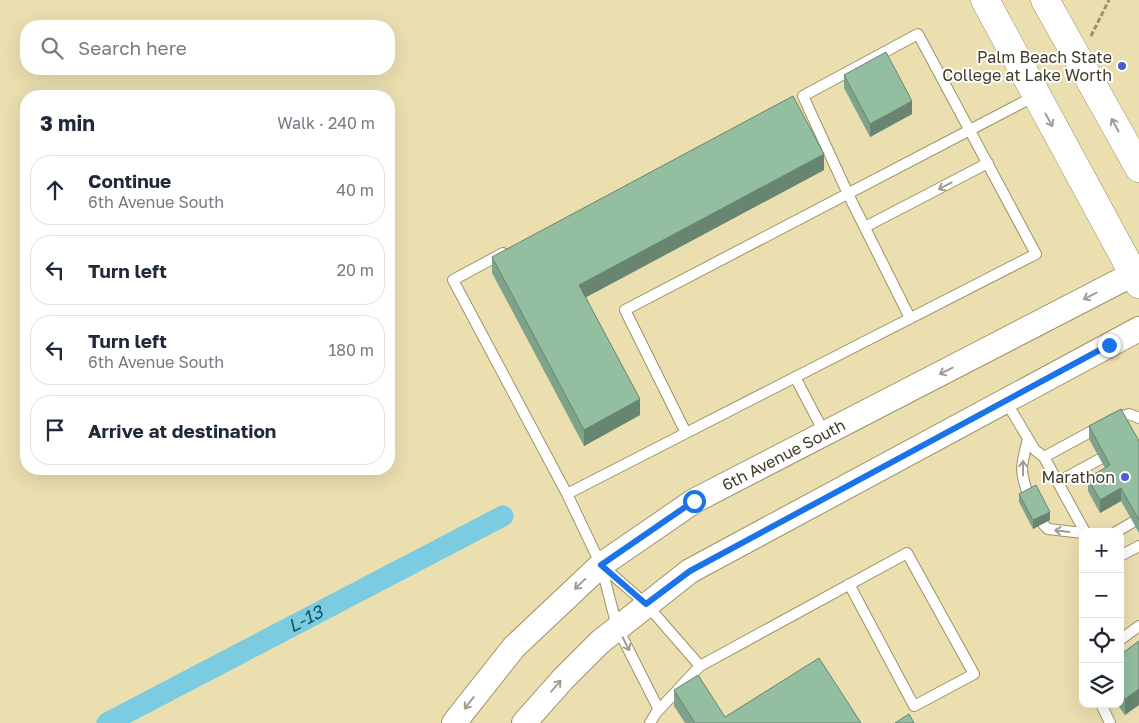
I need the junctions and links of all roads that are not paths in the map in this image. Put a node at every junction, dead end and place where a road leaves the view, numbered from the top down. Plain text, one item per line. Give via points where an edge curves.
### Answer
1 (984, 0) edge
2 (1045, 0) edge
3 (1036, 95) junction
4 (970, 130) junction
5 (988, 163) junction
6 (1139, 168) edge
7 (848, 194) junction
8 (865, 227) junction
9 (514, 248) edge
10 (1137, 276) edge
11 (910, 318) junction
12 (1139, 329) edge
13 (795, 377) junction
14 (1006, 400) junction
15 (1139, 418) edge
16 (686, 433) junction
17 (824, 434) junction
18 (1028, 439) junction
19 (1044, 457) junction
20 (1100, 459) edge
21 (1058, 482) junction
22 (567, 494) junction
23 (1029, 497) edge
24 (1133, 522) edge
25 (1043, 524) edge
26 (1082, 528) edge
27 (1123, 528) edge
28 (1079, 531) edge
29 (1139, 546) edge
30 (1124, 554) edge
31 (601, 565) junction
32 (849, 584) junction
33 (646, 604) junction
34 (1139, 626) edge
35 (617, 628) junction
36 (1124, 637) edge
37 (700, 666) junction
38 (1103, 708) edge
39 (659, 710) junction
40 (454, 723) edge
41 (524, 723) edge
42 (650, 723) edge
43 (1110, 723) edge

1 - 3 main road
6 -> 2 main road
3 - 4 lane
3 -> 10 main road
4 - 5 lane
4 - 7 lane
4 - 7 lane via 918,34 798,98
5 -> 8 lane
5 - 11 lane via 1036,254
7 - 8 lane
7 - 16 lane via 625,310
8 - 11 lane
9 - 22 lane via 452,280
10 -> 17 street, 6th Avenue South
11 - 13 lane
12 - 14 street
13 - 16 lane
13 - 17 lane
14 - 18 lane
14 - 33 street via 690,571
15 - 19 lane via 1129,414 1116,418
16 - 22 lane
17 - 31 street, 6th Avenue South via 694,501
18 - 19 lane
23 -> 18 lane via 1021,466
19 - 21 lane
20 - 21 lane
21 - 26 lane
22 - 31 lane
24 - 27 lane
28 -> 25 lane via 1048,528
29 - 30 lane
31 - 33 lane
31 - 35 lane
31 -> 40 street, 6th Avenue South via 514,647
32 - 32 lane via 907,553 974,674 914,706
32 - 37 lane
33 - 35 street
33 - 37 lane
34 - 36 lane
35 -> 39 lane
41 -> 35 street via 562,679
37 - 39 lane
38 - 43 lane
39 - 42 lane

